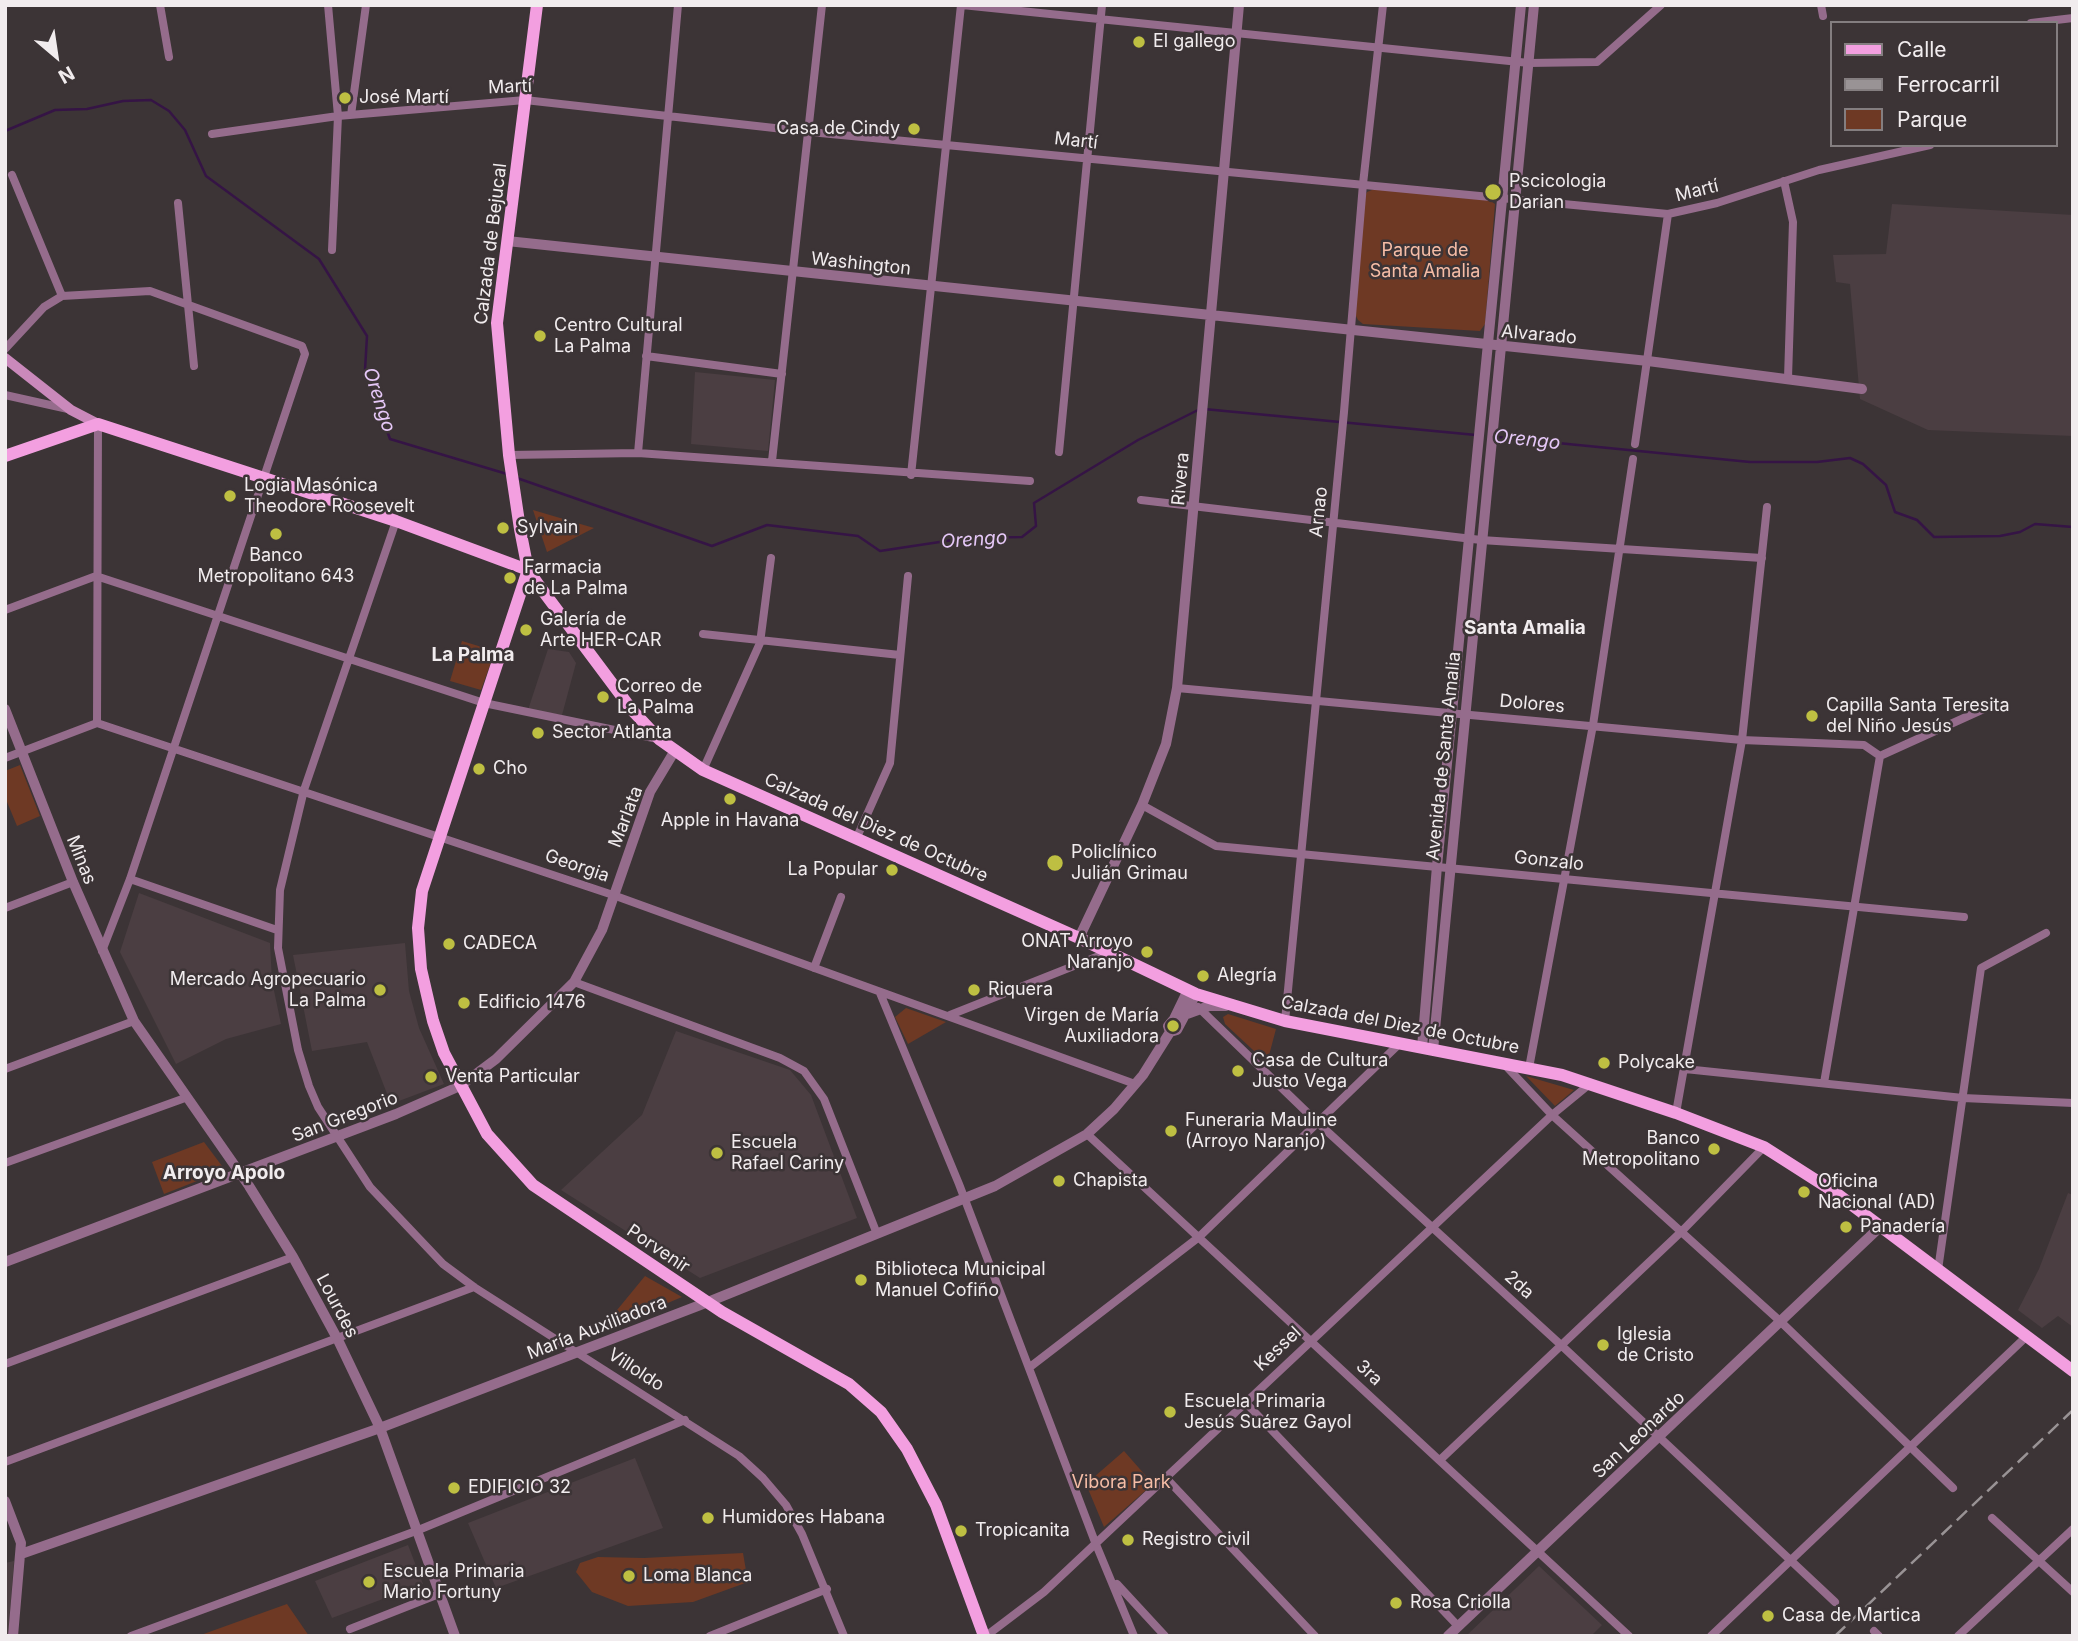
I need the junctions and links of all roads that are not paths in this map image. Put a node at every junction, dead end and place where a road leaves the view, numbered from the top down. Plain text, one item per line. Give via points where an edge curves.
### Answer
1 (160, 5) edge
2 (328, 5) edge
3 (366, 5) edge
4 (537, 5) edge
5 (678, 5) edge
6 (822, 5) edge
7 (962, 5) edge
8 (1102, 5) edge
9 (1239, 5) edge
10 (1383, 5) edge
11 (1521, 5) edge
12 (1534, 5) edge
13 (1661, 5) edge
14 (1821, 5) edge
15 (1823, 16) dead end
16 (2073, 18) edge
17 (1100, 19) junction
18 (2048, 21) edge
19 (1236, 34) junction
20 (1379, 47) junction
21 (169, 57) dead end
22 (1515, 62) junction
23 (1528, 63) junction
24 (336, 89) junction
25 (354, 89) junction
26 (525, 100) junction
27 (351, 115) junction
28 (338, 116) junction
29 (667, 116) junction
30 (810, 132) junction
31 (212, 134) dead end
32 (948, 144) junction
33 (1922, 147) edge
34 (1087, 158) junction
35 (1223, 171) junction
36 (12, 175) dead end
37 (1784, 181) junction
38 (1363, 184) junction
39 (1503, 198) junction
40 (1515, 199) junction
41 (178, 203) dead end
42 (1668, 214) junction
43 (507, 241) junction
44 (332, 250) dead end
45 (656, 257) junction
46 (793, 272) junction
47 (932, 286) junction
48 (62, 296) junction
49 (1075, 302) junction
50 (189, 305) junction
51 (1213, 316) junction
52 (1349, 330) junction
53 (1488, 346) junction
54 (1500, 347) junction
55 (5, 349) edge
56 (646, 356) junction
57 (5, 358) edge
58 (1648, 361) junction
59 (194, 366) dead end
60 (782, 374) junction
61 (1788, 378) junction
62 (1862, 389) dead end
63 (5, 395) edge
64 (71, 410) junction
65 (98, 424) junction
66 (1635, 444) dead end
67 (1059, 452) dead end
68 (638, 453) junction
69 (5, 456) edge
70 (1633, 459) dead end
71 (510, 460) junction
72 (772, 461) junction
73 (911, 475) junction
74 (266, 479) junction
75 (1030, 481) dead end
76 (1141, 500) dead end
77 (1195, 507) junction
78 (1767, 507) dead end
79 (396, 521) junction
80 (1334, 521) junction
81 (520, 529) junction
82 (1468, 538) junction
83 (1481, 540) junction
84 (1619, 548) junction
85 (495, 555) junction
86 (771, 558) dead end
87 (1762, 558) junction
88 (528, 570) junction
89 (96, 576) junction
90 (908, 576) dead end
91 (5, 610) edge
92 (218, 617) junction
93 (702, 634) dead end
94 (760, 643) junction
95 (900, 655) junction
96 (351, 659) junction
97 (1177, 688) junction
98 (1317, 699) junction
99 (484, 703) junction
100 (1997, 704) dead end
101 (5, 709) edge
102 (1452, 712) junction
103 (1464, 713) junction
104 (97, 723) junction
105 (1593, 725) junction
106 (659, 740) junction
107 (1742, 740) junction
108 (175, 748) junction
109 (21, 752) junction
110 (674, 752) junction
111 (1880, 756) junction
112 (5, 758) edge
113 (703, 770) junction
114 (304, 790) junction
115 (1142, 804) junction
116 (439, 835) junction
117 (857, 837) junction
118 (1300, 855) junction
119 (1437, 866) junction
120 (1448, 867) junction
121 (1562, 878) junction
122 (130, 879) junction
123 (73, 883) junction
124 (613, 895) junction
125 (1713, 895) junction
126 (841, 897) dead end
127 (1856, 907) junction
128 (5, 908) edge
129 (1964, 917) dead end
130 (276, 930) junction
131 (2046, 933) dead end
132 (1079, 937) junction
133 (102, 951) junction
134 (1109, 952) junction
135 (814, 968) junction
136 (574, 982) junction
137 (880, 993) junction
138 (1192, 998) junction
139 (950, 1015) junction
140 (134, 1021) junction
141 (1285, 1021) junction
142 (1170, 1032) junction
143 (1398, 1045) junction
144 (1427, 1049) junction
145 (1505, 1064) junction
146 (1529, 1068) junction
147 (5, 1069) edge
148 (1685, 1069) junction
149 (1591, 1083) junction
150 (1824, 1083) junction
151 (1135, 1084) junction
152 (460, 1086) junction
153 (185, 1098) junction
154 (1963, 1098) junction
155 (2073, 1103) edge
156 (1676, 1113) junction
157 (1552, 1115) junction
158 (1318, 1123) junction
159 (1087, 1134) junction
160 (337, 1137) junction
161 (1764, 1147) junction
162 (5, 1163) edge
163 (240, 1174) junction
164 (965, 1199) junction
165 (1881, 1226) junction
166 (1434, 1228) junction
167 (1682, 1231) junction
168 (877, 1234) junction
169 (1199, 1237) junction
170 (293, 1257) junction
171 (5, 1262) edge
172 (1938, 1270) junction
173 (474, 1287) junction
174 (708, 1302) junction
175 (1781, 1322) junction
176 (2027, 1336) junction
177 (338, 1340) junction
178 (1310, 1341) junction
179 (1561, 1345) junction
180 (580, 1352) junction
181 (5, 1364) edge
182 (1030, 1367) junction
183 (2073, 1371) edge
184 (1245, 1402) junction
185 (685, 1420) junction
186 (380, 1428) junction
187 (1660, 1437) junction
188 (1910, 1447) junction
189 (1440, 1460) junction
190 (5, 1462) edge
191 (1166, 1478) junction
192 (1953, 1488) dead end
193 (5, 1501) edge
194 (1992, 1518) dead end
195 (2073, 1529) edge
196 (416, 1531) junction
197 (1095, 1542) junction
198 (1538, 1552) junction
199 (21, 1555) junction
200 (1791, 1560) junction
201 (2039, 1560) junction
202 (1112, 1579) junction
203 (827, 1589) junction
204 (2073, 1592) edge
205 (439, 1594) junction
206 (1835, 1602) dead end
207 (1458, 1626) junction
208 (350, 1629) dead end
209 (13, 1636) edge
210 (131, 1636) edge
211 (455, 1636) edge
212 (710, 1636) edge
213 (844, 1636) edge
214 (985, 1636) edge
215 (1134, 1636) edge
216 (1165, 1636) edge
217 (1315, 1636) edge
218 (1448, 1636) edge
219 (1629, 1636) edge
220 (1711, 1636) edge
221 (1958, 1636) edge

1 - 21 street
2 - 24 street
3 - 25 street
4 - 26 main road, Calzada de Bejucal
5 - 29 street
6 - 30 street
7 - 17 street
7 - 32 street
8 - 17 street
9 - 19 street, Rivera
10 - 20 street, Arnao
11 - 22 street, Avenida de Santa Amalia
12 - 23 street, Avenida de Santa Amalia
13 - 23 street via 1604,59
14 - 15 street
16 - 18 street
17 - 19 street
17 - 34 street
19 - 20 street
19 - 35 street, Rivera
20 - 22 street
20 - 38 street, Arnao
22 - 23 street
22 - 39 street, Avenida de Santa Amalia
23 - 40 street, Avenida de Santa Amalia
24 - 25 street
24 - 28 street
25 - 27 street
26 - 27 street, Martí
26 - 29 street, Martí
26 - 43 main road, Calzada de Bejucal
27 - 28 street, Martí
28 - 31 street, Martí
28 - 44 street
29 - 30 street, Martí
29 - 45 street
30 - 32 street, Martí
30 - 46 street
32 - 34 street, Martí
32 - 47 street
33 - 37 street, Martí
34 - 35 street, Martí
34 - 49 street
35 - 38 street, Martí
35 - 51 street, Rivera
36 - 48 street
37 - 42 street, Martí
37 - 61 street via 1793,222
38 - 39 street, Martí
38 - 52 street, Arnao
39 - 40 street, Martí
39 - 53 street, Avenida de Santa Amalia
40 - 42 street, Martí
40 - 54 street, Avenida de Santa Amalia
41 - 50 street
42 - 58 street
43 - 45 street, Washington
43 - 71 main road, Calzada de Bejucal via 497,323
45 - 46 street, Washington
45 - 56 street
46 - 47 street, Washington
46 - 60 street
47 - 49 street, Washington
47 - 73 street
48 - 50 street via 150,290
48 - 55 street via 44,307
49 - 51 street, Washington
49 - 67 street
50 - 59 street
50 - 74 street via 302,346 305,354
51 - 52 street, Alvarado
51 - 77 street, Rivera
52 - 53 street, Alvarado
52 - 80 street, Arnao
53 - 54 street, Alvarado
53 - 82 street, Avenida de Santa Amalia
54 - 58 street, Alvarado
54 - 83 street, Avenida de Santa Amalia
56 - 60 street
56 - 68 street
57 - 64 main road
58 - 61 street, Alvarado
58 - 66 street
60 - 72 street
61 - 62 street, Alvarado
63 - 64 street
64 - 65 main road
65 - 69 main road
65 - 74 main road
65 - 89 street
68 - 71 street
68 - 72 street
70 - 84 street
71 - 81 main road, Calzada de Bejucal
72 - 73 street
73 - 75 street
74 - 79 main road
74 - 92 street
76 - 77 street
77 - 80 street
77 - 97 street, Rivera
78 - 87 street
79 - 85 main road
79 - 96 street, Villoldo
80 - 82 street
80 - 98 street, Arnao
81 - 85 main road via 514,548
81 - 88 main road, Calzada de Bejucal
82 - 83 street
82 - 102 street, Avenida de Santa Amalia
83 - 84 street
83 - 103 street, Avenida de Santa Amalia
84 - 87 street
84 - 105 street
85 - 88 main road
86 - 94 street
87 - 107 street
88 - 99 main road, Porvenir
88 - 106 main road, Calzada del Diez de Octubre
89 - 91 street
89 - 92 street
89 - 104 street
90 - 95 street
92 - 96 street
92 - 108 street
93 - 94 street
94 - 95 street
94 - 113 street
95 - 117 street via 887,775
96 - 99 street
96 - 114 street, Villoldo
97 - 98 street, Dolores
97 - 115 street, Rivera via 1166,744
98 - 102 street, Dolores
98 - 118 street, Arnao
99 - 106 street
99 - 116 main road, Porvenir
100 - 111 street
101 - 109 street, Minas
102 - 103 street, Dolores
102 - 119 street, Avenida de Santa Amalia
103 - 105 street, Dolores
103 - 120 street, Avenida de Santa Amalia
104 - 108 street, Georgia
104 - 109 street
105 - 107 street, Dolores
105 - 121 street
106 - 110 main road, Calzada del Diez de Octubre
107 - 111 street, Dolores via 1864,745
107 - 125 street
108 - 114 street, Georgia
108 - 122 street
109 - 112 street
109 - 123 street, Minas
110 - 113 main road, Calzada del Diez de Octubre
110 - 124 street, Marlata via 650,792
111 - 127 street
113 - 117 main road, Calzada del Diez de Octubre
114 - 116 street, Georgia
114 - 130 street, Villoldo via 280,890
115 - 118 street, Gonzalo via 1216,846
115 - 132 street, Rivera
116 - 124 street, Georgia
116 - 152 main road, Porvenir via 419,909 421,969 433,1021
117 - 132 main road, Calzada del Diez de Octubre
118 - 119 street, Gonzalo
118 - 141 street, Arnao
119 - 120 street, Gonzalo
119 - 144 street, Avenida de Santa Amalia
120 - 121 street, Gonzalo
120 - 144 street, Avenida de Santa Amalia
121 - 125 street, Gonzalo
121 - 146 street
122 - 130 street
122 - 133 street
123 - 128 street
123 - 133 street, Minas
124 - 135 street, Georgia
124 - 136 street, San Gregorio via 602,930
125 - 127 street, Gonzalo
125 - 148 street
126 - 135 street
127 - 129 street, Gonzalo
127 - 150 street
130 - 160 street, Villoldo via 298,1050 318,1107
131 - 154 street via 1981,968
132 - 134 main road, Calzada del Diez de Octubre
133 - 140 street, Minas
134 - 138 main road, Calzada del Diez de Octubre via 1169,981
134 - 139 street
135 - 137 street, Georgia
136 - 152 street, San Gregorio via 527,1032
136 - 168 street via 780,1058 804,1072 824,1099
137 - 139 street, Georgia
137 - 164 street
138 - 141 main road, Calzada del Diez de Octubre
138 - 142 street, María Auxiliadora via 1176,1031
138 - 142 street, María Auxiliadora via 1167,1027
138 - 158 street, 2da
139 - 151 street, Georgia
140 - 147 street
140 - 153 street, Lourdes
141 - 143 main road, Calzada del Diez de Octubre
142 - 151 street, María Auxiliadora
143 - 144 main road, Calzada del Diez de Octubre
143 - 158 street
144 - 145 main road, Calzada del Diez de Octubre
145 - 146 main road, Calzada del Diez de Octubre
145 - 157 street
146 - 149 main road, Calzada del Diez de Octubre
148 - 150 street
148 - 156 street
149 - 156 main road, Calzada del Diez de Octubre
149 - 157 street, Kessel
150 - 154 street
151 - 159 street, María Auxiliadora
152 - 160 street, San Gregorio
152 - 174 main road, Porvenir via 487,1134 533,1185
153 - 162 street
153 - 163 street, Lourdes
154 - 155 street
154 - 172 street
156 - 161 main road, Calzada del Diez de Octubre
157 - 166 street, Kessel
157 - 167 street
158 - 166 street, 2da
158 - 169 street
159 - 164 street, María Auxiliadora via 1030,1169
159 - 169 street, 3ra
160 - 163 street, San Gregorio
160 - 173 street, Villoldo via 389,1209 443,1264
161 - 165 main road, Calzada del Diez de Octubre
161 - 167 street
163 - 170 street, Lourdes
163 - 171 street, San Gregorio
164 - 168 street, María Auxiliadora
164 - 182 street
165 - 172 main road, Calzada del Diez de Octubre
165 - 175 street, San Leonardo
166 - 178 street, Kessel
166 - 179 street, 2da
167 - 175 street
167 - 179 street
168 - 174 street, María Auxiliadora
169 - 178 street, 3ra
169 - 182 street
170 - 177 street, Lourdes
170 - 181 street
172 - 176 main road, Calzada del Diez de Octubre
173 - 177 street
173 - 180 street, Villoldo
174 - 180 street, María Auxiliadora
174 - 214 main road, Porvenir via 849,1384 881,1412 907,1449 936,1505
175 - 187 street, San Leonardo
175 - 188 street
176 - 183 main road, Calzada del Diez de Octubre
176 - 188 street
177 - 186 street, Lourdes
177 - 190 street
178 - 184 street, Kessel
178 - 189 street, 3ra
179 - 187 street, 2da
179 - 189 street
180 - 185 street, Villoldo
180 - 186 street, María Auxiliadora
182 - 197 street
184 - 191 street, Kessel
184 - 207 street
185 - 196 street
185 - 203 street, Villoldo via 739,1456 775,1492 802,1534
186 - 196 street, Lourdes
186 - 199 street, María Auxiliadora
187 - 198 street, San Leonardo
187 - 200 street, 2da
188 - 192 street
188 - 200 street
189 - 198 street, 3ra
191 - 197 street, Kessel
191 - 217 street
193 - 199 street
194 - 201 street
195 - 201 street
196 - 205 street, Lourdes
196 - 210 street
197 - 202 street
197 - 214 street, Kessel via 1044,1592
198 - 207 street, San Leonardo
198 - 219 street, 3ra
199 - 209 street
200 - 206 street, 2da
200 - 220 street
201 - 204 street
201 - 221 street
202 - 215 street
202 - 216 street
203 - 212 street
203 - 213 street, Villoldo
205 - 208 street
205 - 211 street, Lourdes
207 - 218 street, San Leonardo

